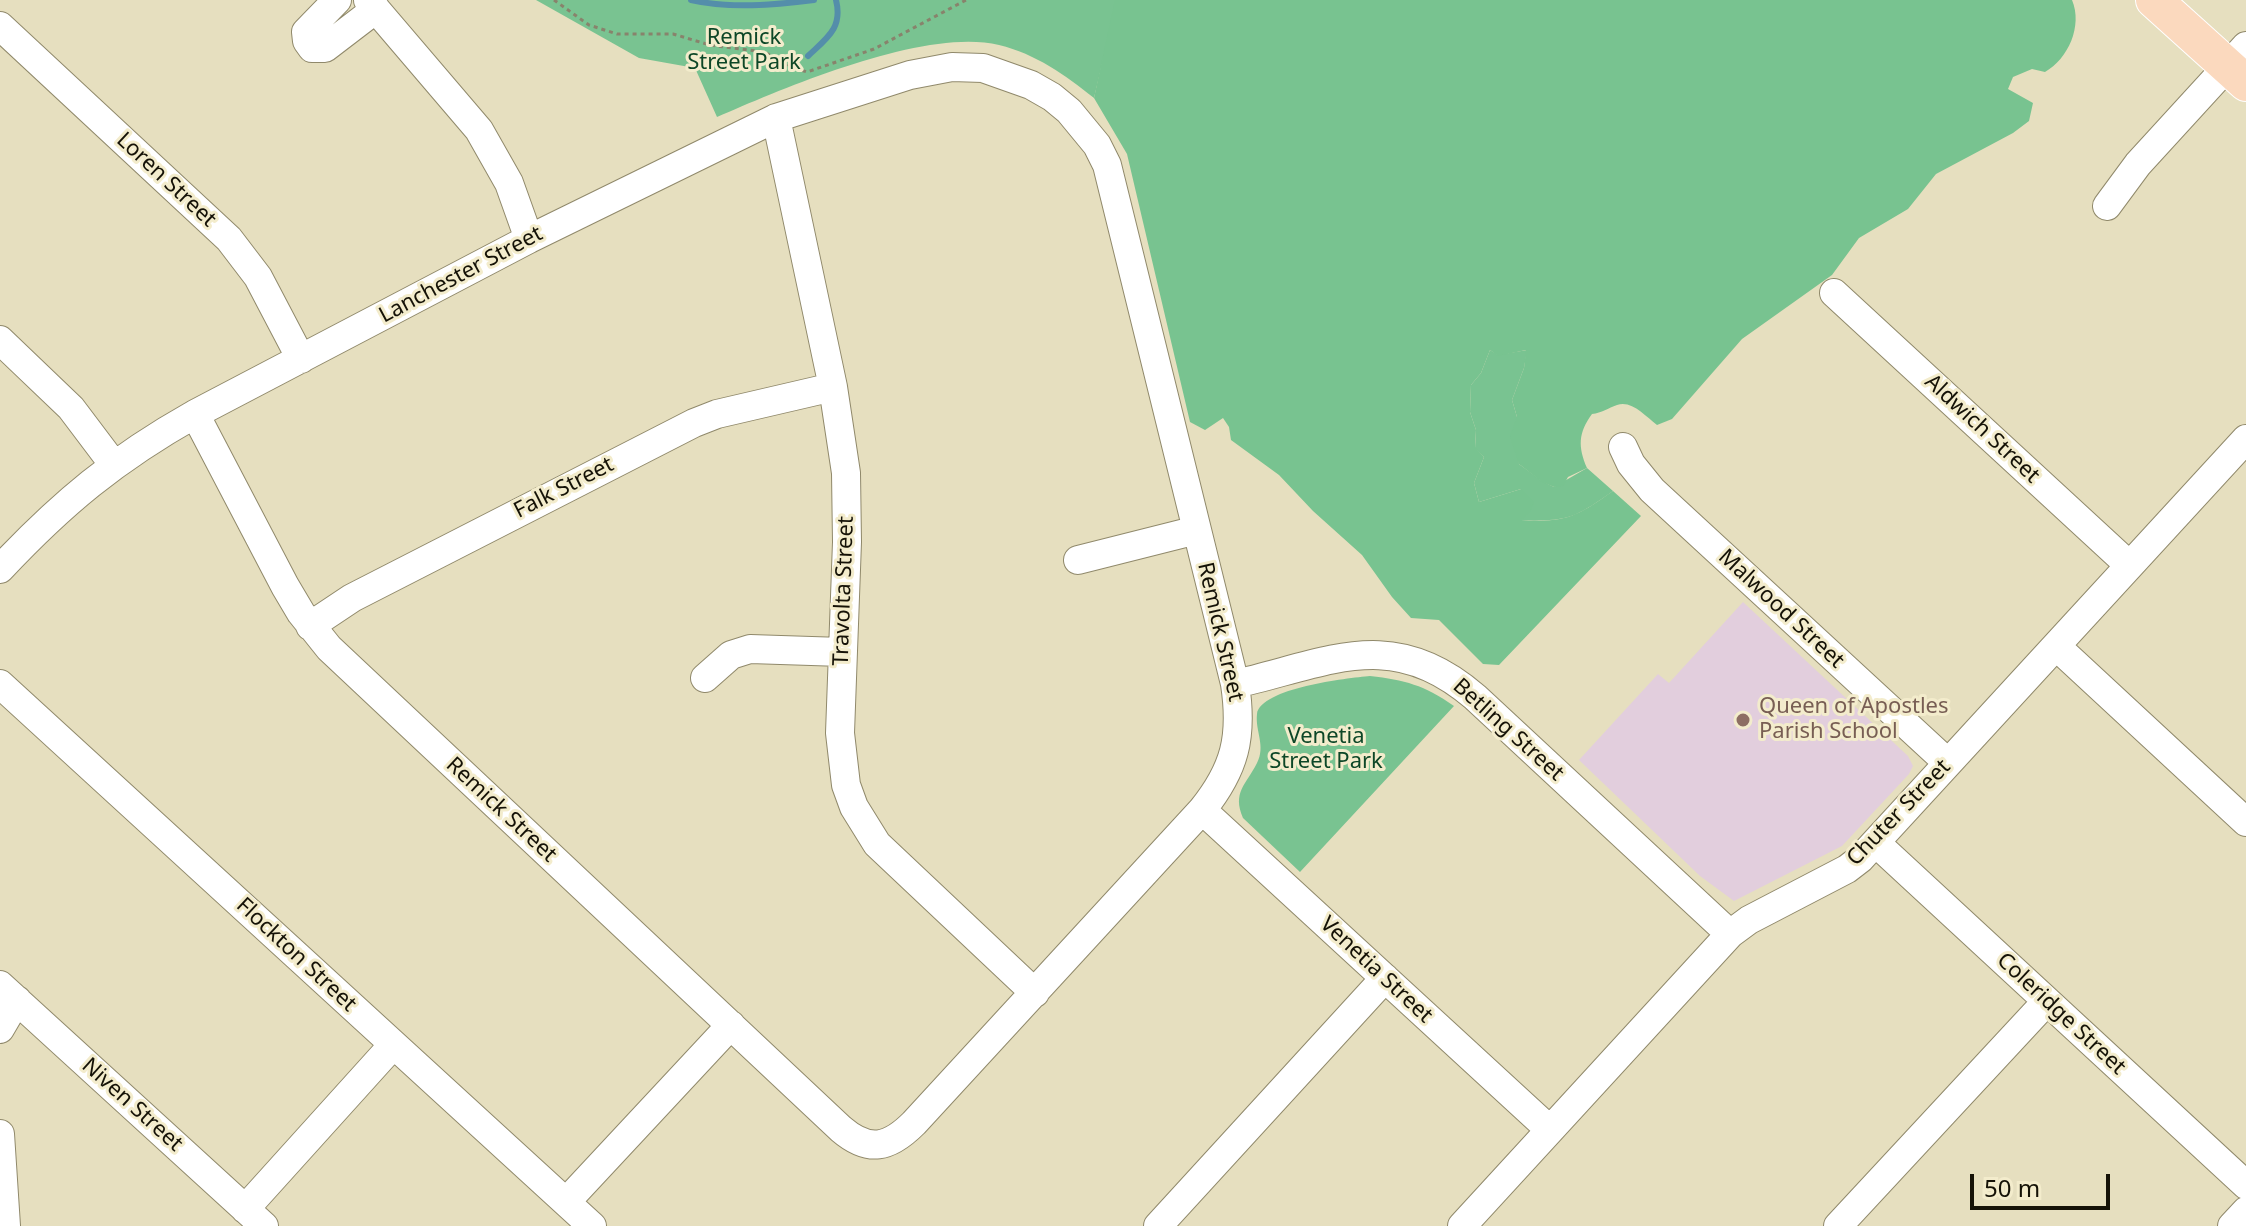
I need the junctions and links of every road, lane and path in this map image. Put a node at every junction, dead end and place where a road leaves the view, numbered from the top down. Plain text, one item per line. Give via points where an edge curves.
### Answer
1 (337, 0) edge
2 (554, 0) edge
3 (966, 0) edge
4 (2154, 0) edge
5 (372, 4) edge
6 (0, 26) edge
7 (2240, 65) edge
8 (968, 67) joint
9 (776, 118) junction
10 (2107, 206) dead end
11 (529, 239) junction
12 (1834, 293) dead end
13 (0, 340) edge
14 (301, 359) junction
15 (833, 387) junction
16 (195, 414) junction
17 (1623, 447) dead end
18 (2244, 447) edge
19 (114, 465) junction
20 (1197, 530) junction
21 (1078, 560) dead end
22 (2129, 565) junction
23 (0, 569) edge
24 (310, 626) junction
25 (2056, 646) junction
26 (842, 652) junction
27 (705, 678) dead end
28 (0, 684) edge
29 (1235, 684) junction
30 (1948, 763) junction
31 (1202, 810) junction
32 (2246, 822) edge
33 (1876, 843) junction
34 (1730, 934) junction
35 (1385, 978) junction
36 (8, 992) edge
37 (1035, 993) junction
38 (2047, 1001) junction
39 (731, 1025) junction
40 (0, 1029) edge
41 (393, 1045) junction
42 (1550, 1130) junction
43 (0, 1134) edge
44 (2246, 1185) edge
45 (566, 1202) junction
46 (2246, 1211) edge
47 (254, 1217) edge
48 (6, 1226) edge
49 (592, 1226) edge
50 (1158, 1226) edge
51 (1462, 1226) edge
52 (1838, 1226) edge
53 (2232, 1226) edge

1 - 5 street via 306,32 312,48 325,48
2 - 3 path via 589,25 617,34 673,34 764,52 807,72 874,49
4 - 7 main road
5 - 11 street via 479,130 509,183
6 - 14 street, Loren Street via 229,239 258,277
7 - 10 street via 2138,164
8 - 9 street, Lanchester Street via 910,75
8 - 20 street, Remick Street via 1008,76 1052,97 1082,125 1107,165
9 - 11 street, Lanchester Street
9 - 15 street, Travolta Street
11 - 14 street, Lanchester Street
12 - 22 street, Aldwich Street
13 - 19 street via 71,408
14 - 16 street, Lanchester Street
15 - 24 street, Falk Street via 694,423 352,598
15 - 26 street, Travolta Street via 847,508
16 - 19 street, Lanchester Street
16 - 24 street, Remick Street
17 - 30 street, Malwood Street via 1652,490
18 - 22 street, Chuter Street
19 - 23 street, Lanchester Street via 53,514
20 - 21 street
20 - 29 street, Remick Street
22 - 25 street, Chuter Street
24 - 39 street, Remick Street
25 - 30 street, Chuter Street
25 - 32 street
26 - 27 street via 750,649 731,655
26 - 37 street, Travolta Street via 842,763 865,828 893,861
28 - 41 street, Flockton Street
29 - 31 street, Remick Street via 1235,750
29 - 34 street, Betling Street via 1360,654 1393,655 1445,673
30 - 33 street, Chuter Street
31 - 35 street, Venetia Street
31 - 37 street, Remick Street
33 - 34 street, Chuter Street via 1847,869
33 - 38 street, Coleridge Street
34 - 42 street, Chuter Street
35 - 42 street, Venetia Street
35 - 50 street
36 - 40 street
36 - 47 street, Niven Street
37 - 39 street, Remick Street via 878,1156
38 - 44 street, Coleridge Street
38 - 52 street
39 - 45 street
41 - 45 street, Flockton Street
41 - 47 street
42 - 51 street, Chuter Street
43 - 48 street
45 - 49 street, Flockton Street
46 - 53 street

